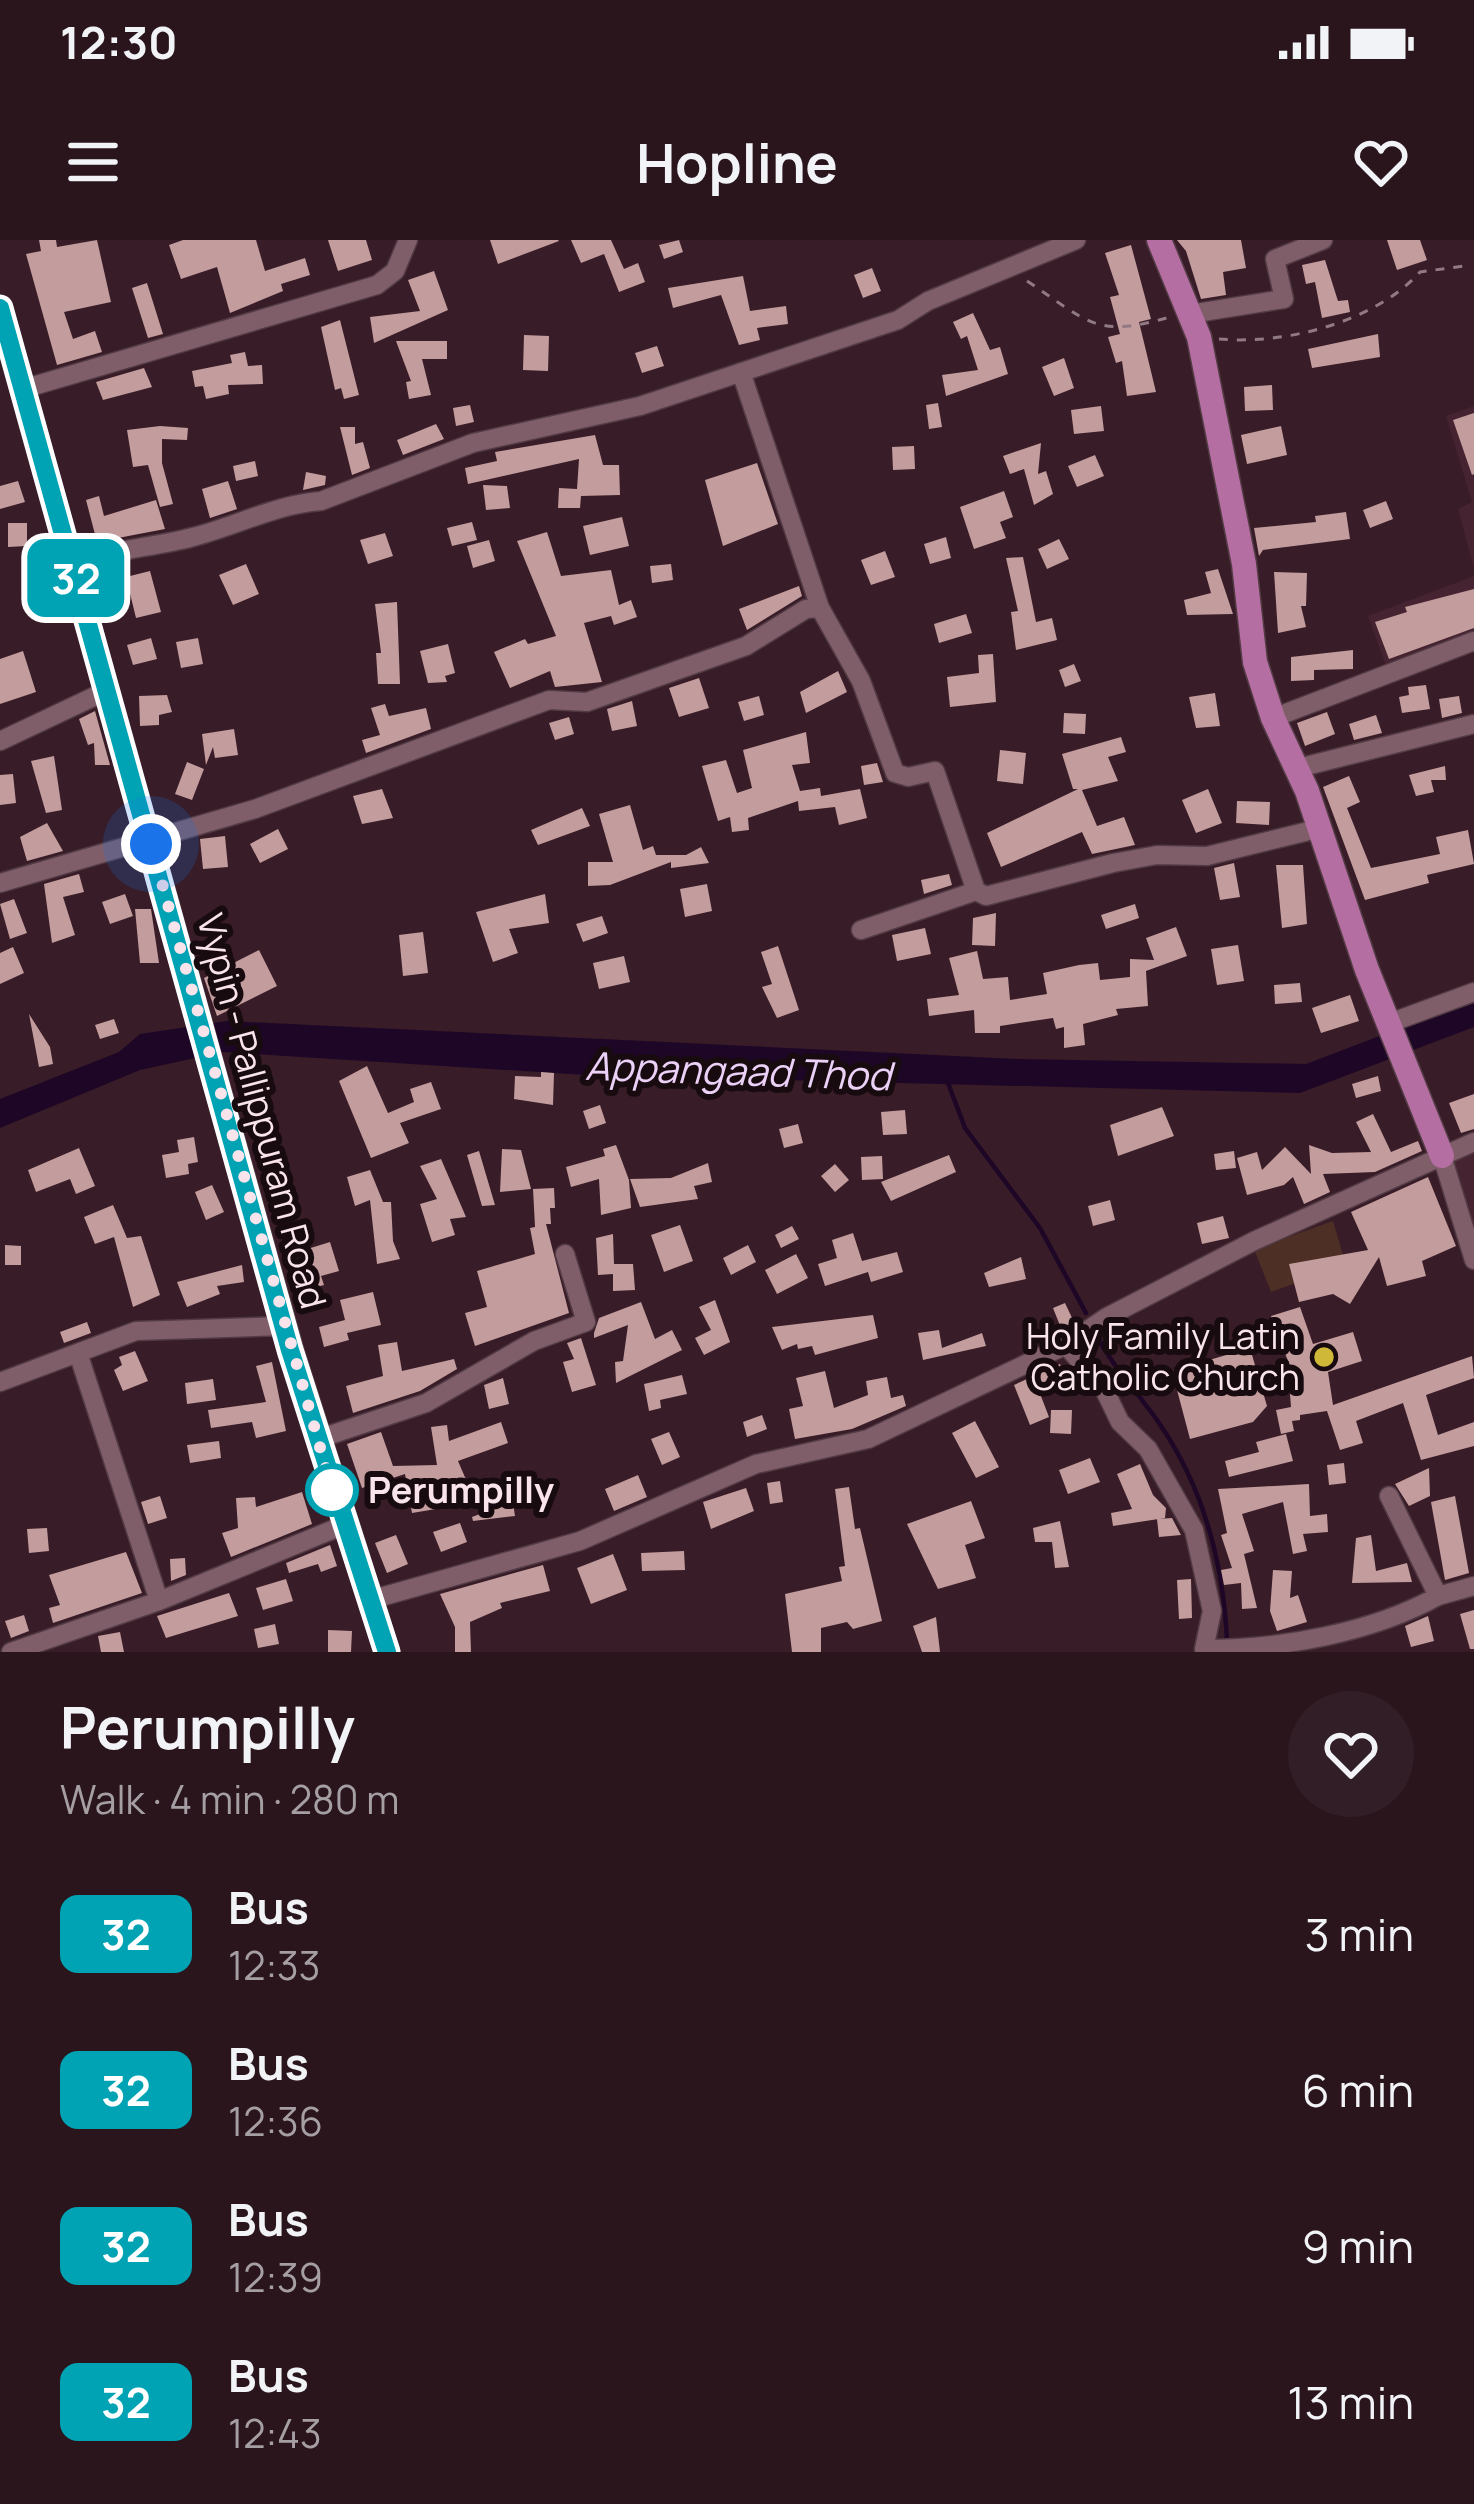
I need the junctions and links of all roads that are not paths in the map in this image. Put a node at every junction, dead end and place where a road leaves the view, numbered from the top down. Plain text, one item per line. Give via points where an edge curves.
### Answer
1 (408, 240) edge
2 (1076, 240) edge
3 (1159, 240) edge
4 (1312, 242) edge
5 (0, 308) edge
6 (1193, 321) junction
7 (741, 372) junction
8 (23, 389) junction
9 (72, 564) junction
10 (820, 608) junction
11 (1474, 641) edge
12 (108, 690) junction
13 (1273, 718) junction
14 (1474, 724) edge
15 (0, 741) edge
16 (1298, 768) junction
17 (1321, 828) junction
18 (151, 844) junction
19 (0, 883) edge
20 (976, 890) junction
21 (861, 930) dead end
22 (1474, 992) edge
23 (1392, 1031) junction
24 (1474, 1142) edge
25 (1442, 1156) junction
26 (565, 1254) dead end
27 (1474, 1260) edge
28 (284, 1326) junction
29 (1066, 1346) junction
30 (78, 1353) junction
31 (0, 1382) edge
32 (318, 1439) junction
33 (1389, 1496) dead end
34 (344, 1525) junction
35 (1474, 1586) edge
36 (1438, 1595) junction
37 (370, 1600) junction
38 (159, 1601) junction
39 (0, 1645) edge
40 (1217, 1650) edge
41 (10, 1652) edge
42 (387, 1652) edge

1 - 8 street via 394,271 377,285
2 - 7 street via 898,320
3 - 6 main road
4 - 6 street via 1275,260 1284,298
5 - 8 main road, Vypin - Pallippuram Road
6 - 13 main road
7 - 9 street via 640,406 472,443 321,501
7 - 10 street
8 - 9 main road, Vypin - Pallippuram Road
9 - 12 main road, Vypin - Pallippuram Road
10 - 18 street via 746,646 587,702 549,700
10 - 20 street via 861,681 895,773 935,771
11 - 13 street
12 - 15 street
12 - 18 main road, Vypin - Pallippuram Road
13 - 16 main road
14 - 16 street
16 - 17 main road
17 - 20 street via 1207,856 1113,863 1008,893
17 - 23 main road
18 - 19 street
18 - 28 main road, Vypin - Pallippuram Road
20 - 21 street
22 - 23 street via 1395,1021
23 - 25 main road
24 - 25 street
25 - 27 street
25 - 29 street via 1254,1240
26 - 32 street via 586,1322 534,1340 440,1396
28 - 30 street via 136,1331
28 - 32 main road, Vypin - Pallippuram Road
29 - 37 street via 868,1439 756,1464 580,1541
29 - 40 street via 1148,1449 1194,1530
30 - 31 street
30 - 38 street
32 - 34 main road, Vypin - Pallippuram Road
33 - 36 street
34 - 37 main road, Vypin - Pallippuram Road
34 - 38 street
35 - 36 street
36 - 40 street via 1378,1621 1286,1644
37 - 42 main road, Vypin - Pallippuram Road
38 - 41 street
39 - 41 street

